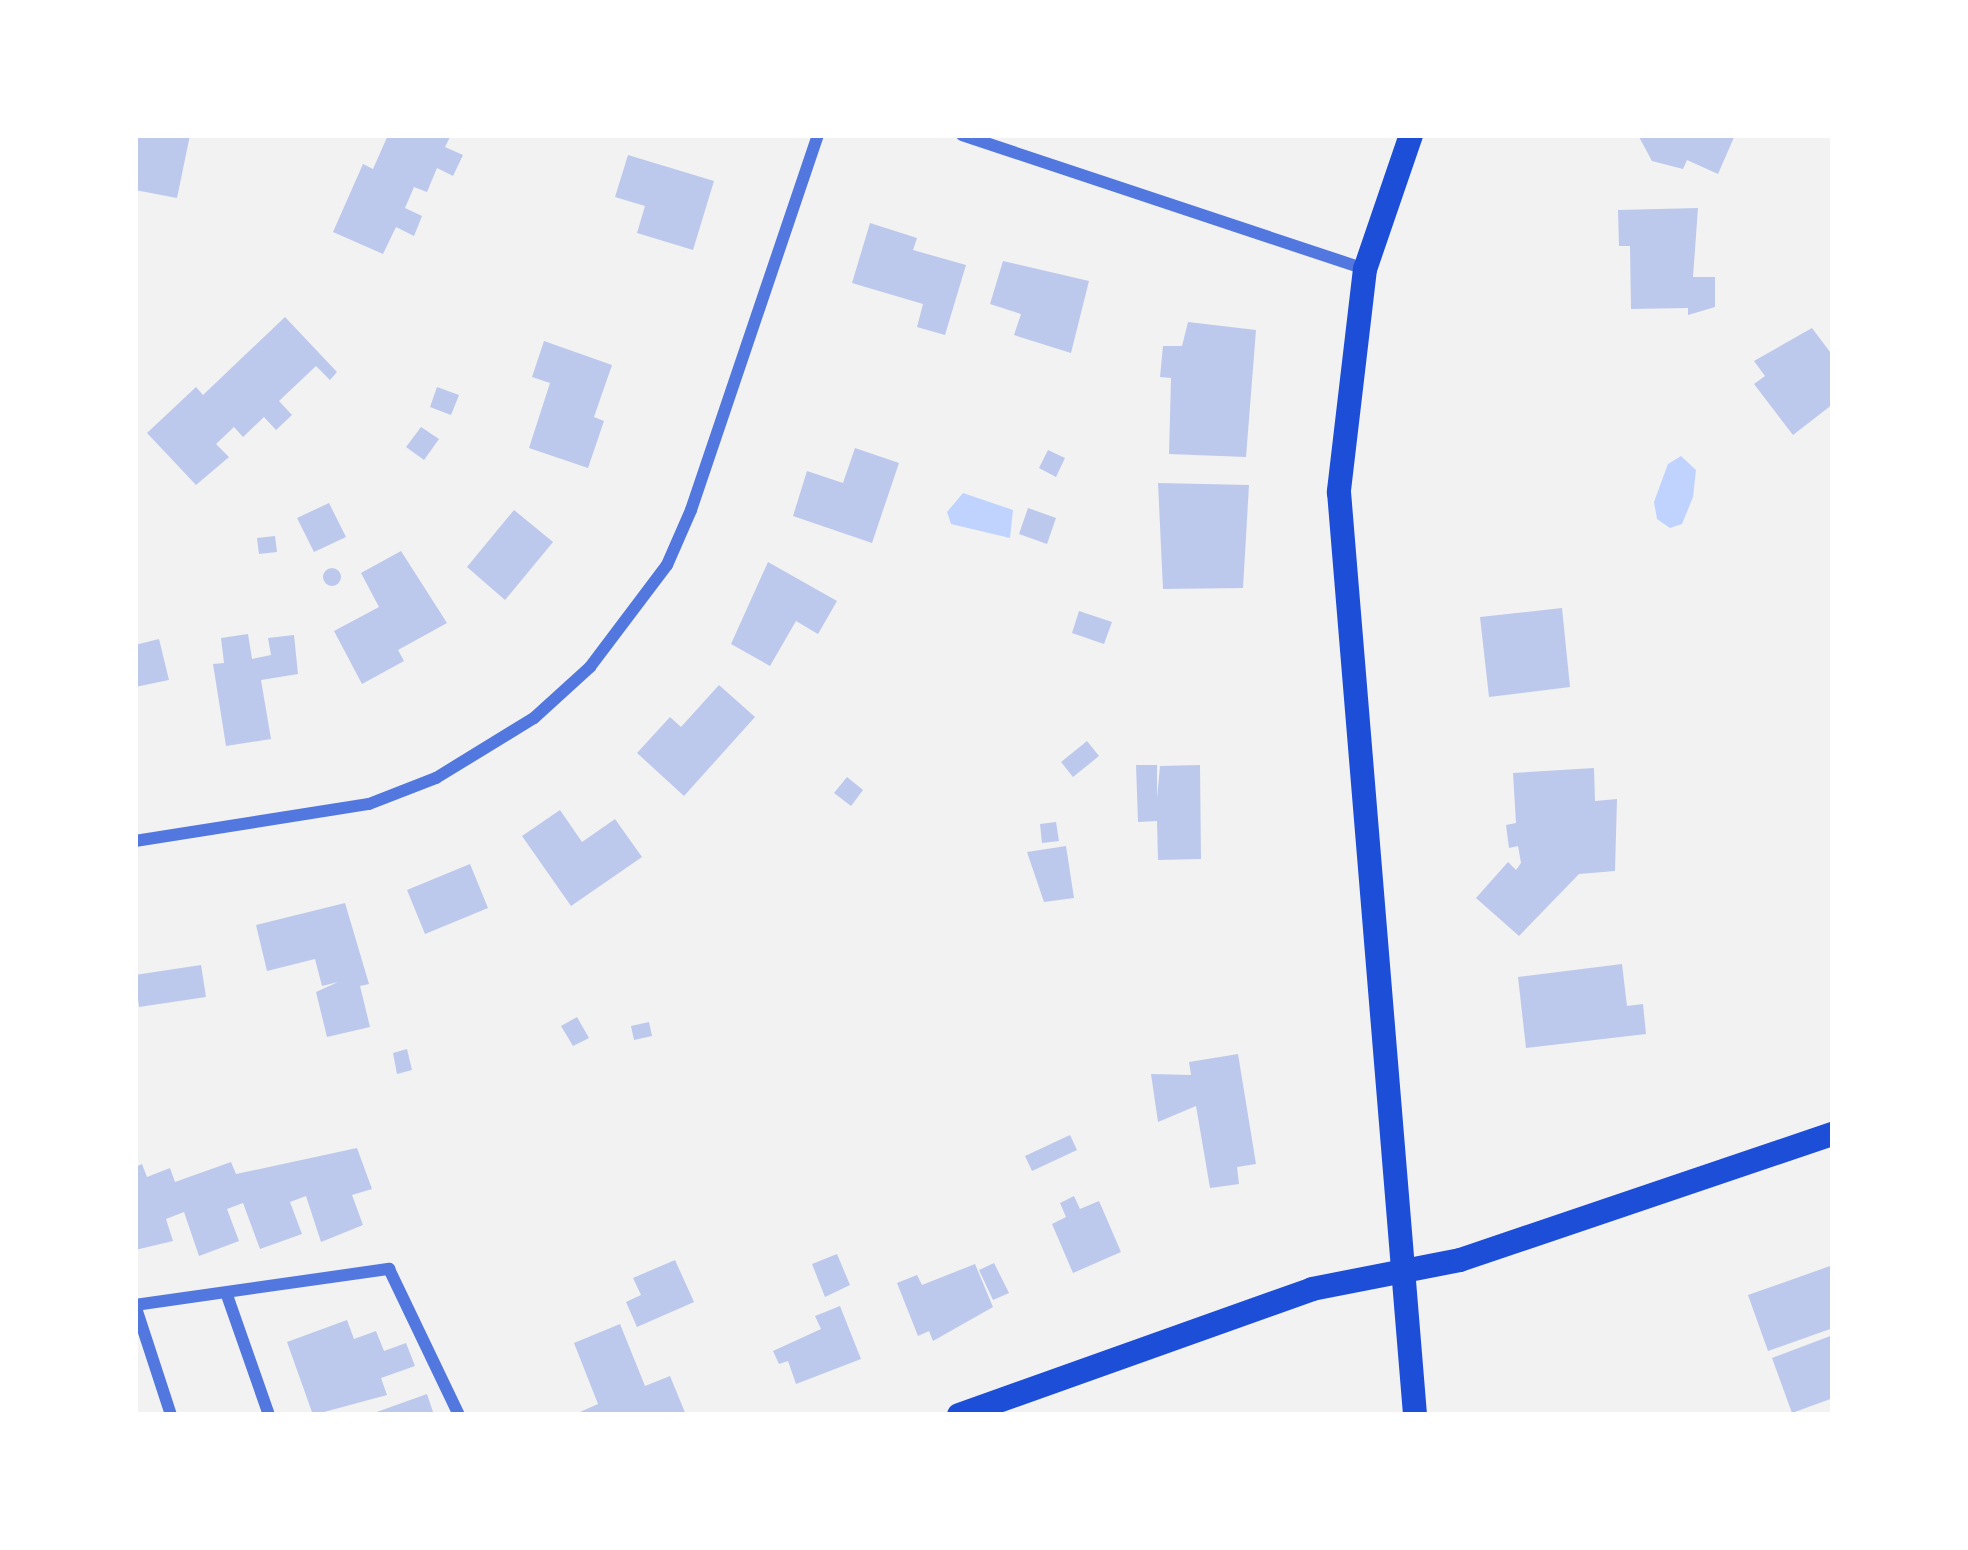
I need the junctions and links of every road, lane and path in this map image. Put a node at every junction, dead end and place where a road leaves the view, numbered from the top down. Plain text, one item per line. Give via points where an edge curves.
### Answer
1 (818, 135) edge
2 (962, 135) edge
3 (1411, 135) edge
4 (1365, 269) junction
5 (135, 842) edge
6 (1833, 1134) edge
7 (1401, 1268) junction
8 (228, 1298) junction
9 (135, 1305) edge
10 (171, 1415) edge
11 (269, 1415) edge
12 (459, 1415) edge
13 (959, 1415) edge
14 (1414, 1415) edge

1 - 5 street via 691,510 667,565 590,667 534,718 436,778 369,804
2 - 4 street
3 - 4 main road
4 - 7 main road via 1339,492
6 - 7 main road via 1460,1260
7 - 13 main road via 1312,1289
7 - 14 main road
8 - 9 street
8 - 11 street
8 - 12 street via 389,1270
9 - 10 street

